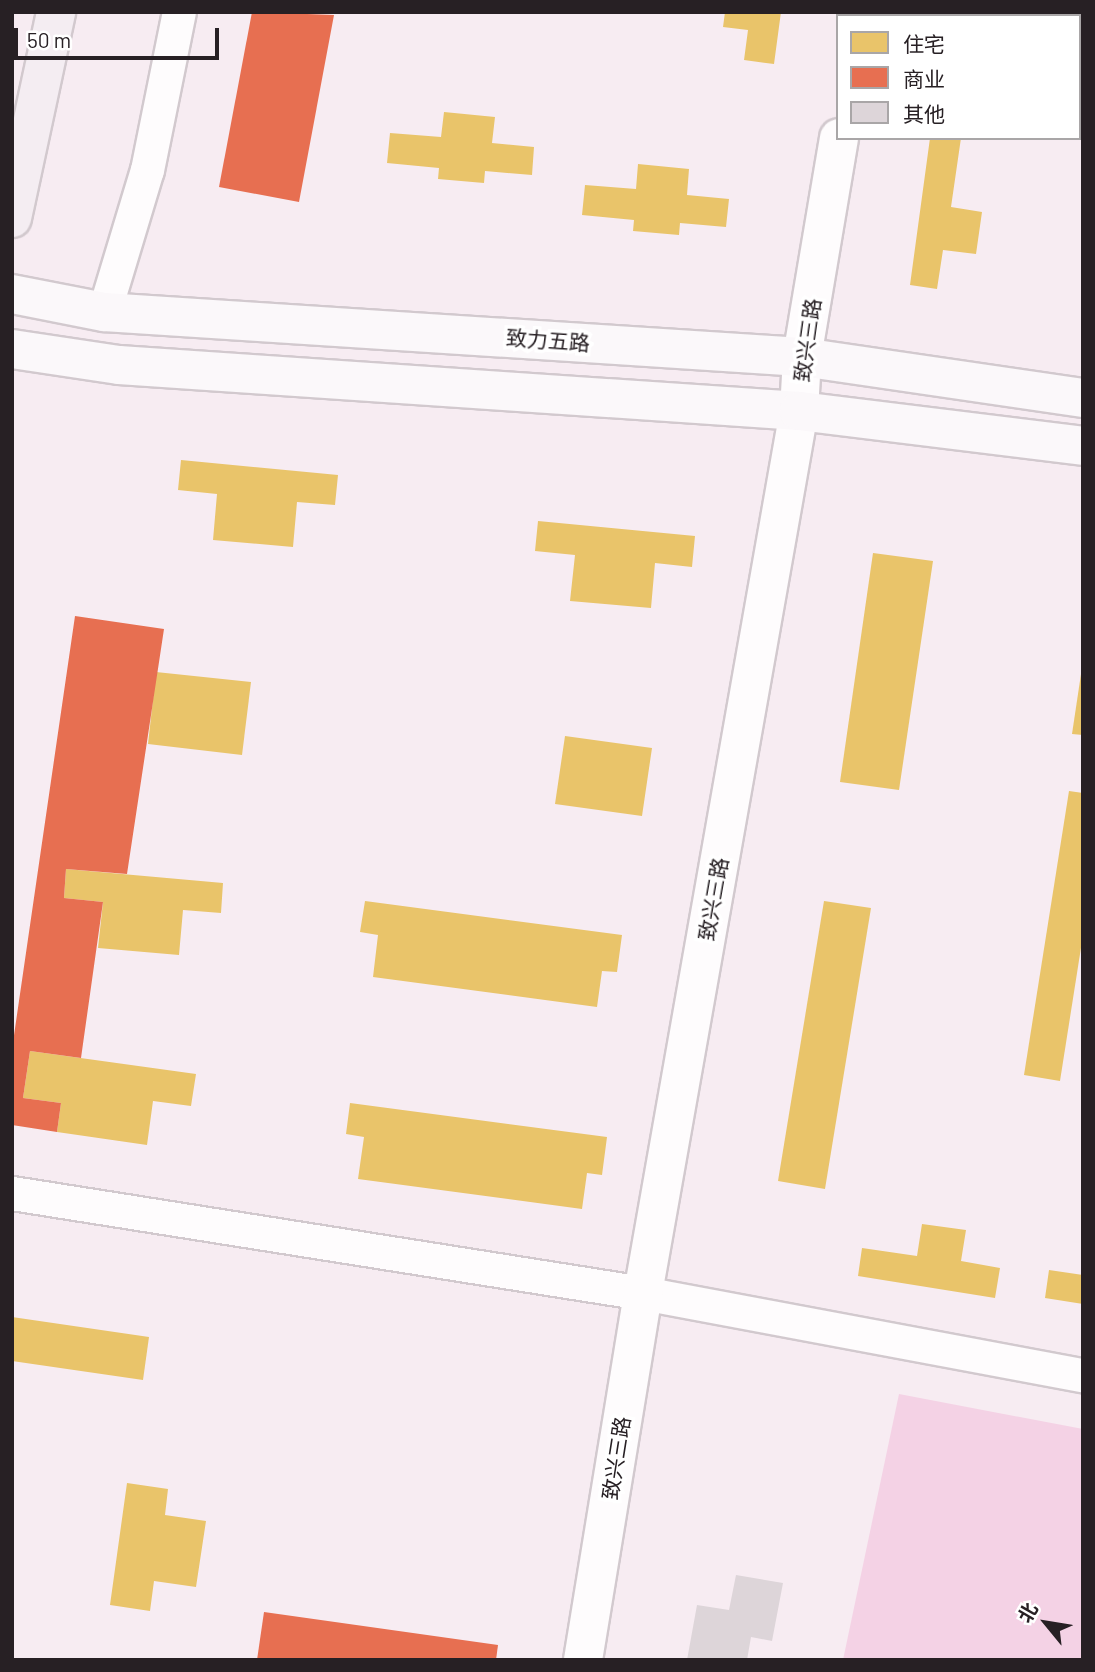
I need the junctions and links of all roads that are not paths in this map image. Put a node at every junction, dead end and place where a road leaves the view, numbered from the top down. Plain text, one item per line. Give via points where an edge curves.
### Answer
1 (56, 12) edge
2 (180, 12) edge
3 (839, 140) edge
4 (15, 203) edge
5 (12, 294) edge
6 (103, 312) junction
7 (12, 349) edge
8 (802, 357) junction
9 (1083, 398) edge
10 (799, 411) junction
11 (1083, 446) edge
12 (12, 1193) edge
13 (643, 1293) junction
14 (1083, 1375) edge
15 (583, 1660) edge

1 - 4 highway
2 - 6 street via 147,170
3 - 8 street, 致兴三路
5 - 6 main road, 致力五路
6 - 8 main road, 致力五路
7 - 10 main road via 119,365
8 - 9 main road, 致力五路
8 - 10 street, 致兴三路
10 - 11 main road
10 - 13 street, 致兴三路
12 - 13 street
13 - 14 street
13 - 15 street, 致兴三路

